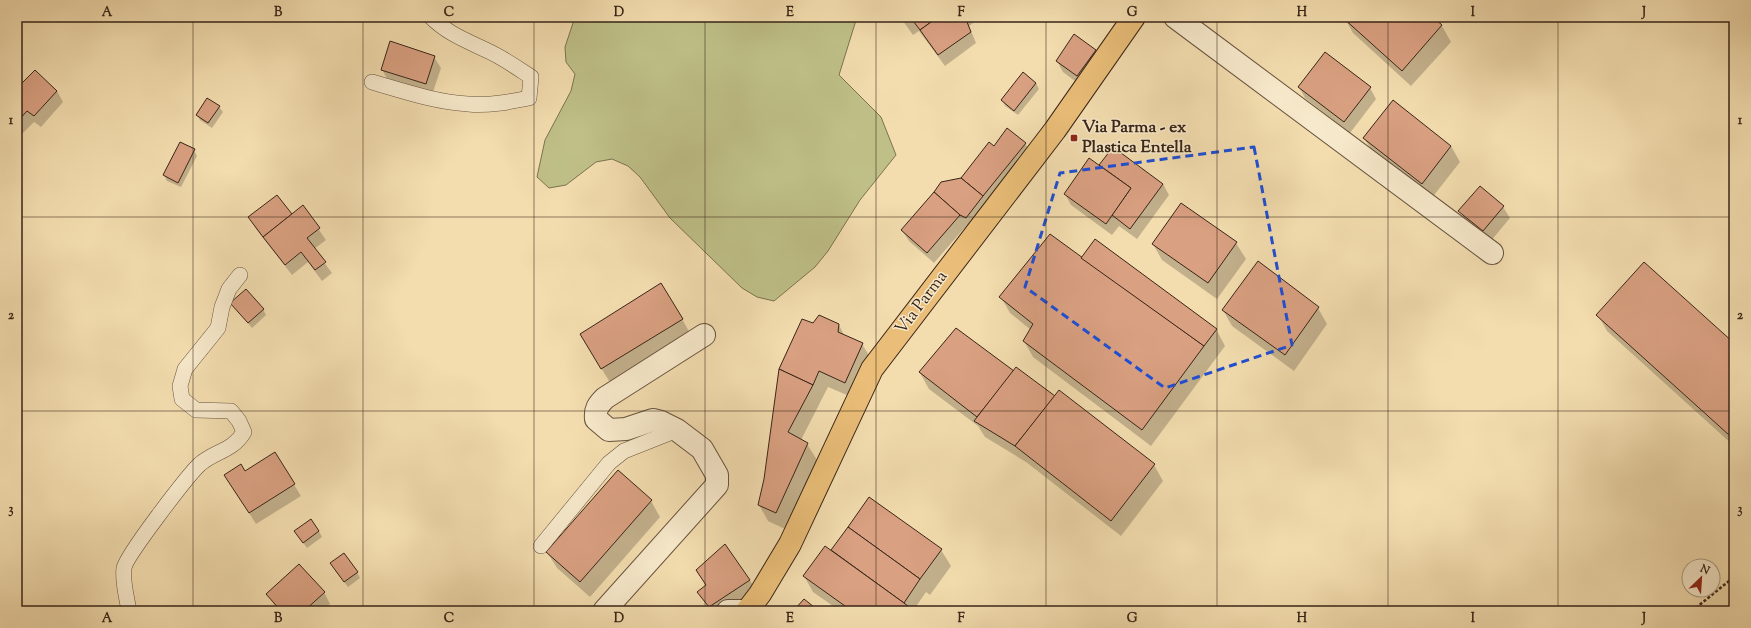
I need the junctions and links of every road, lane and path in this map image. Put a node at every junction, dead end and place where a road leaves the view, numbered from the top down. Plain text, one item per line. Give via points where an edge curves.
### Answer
1 (431, 17) edge
2 (1134, 17) edge
3 (1175, 17) edge
4 (372, 82) dead end
5 (1492, 253) dead end
6 (240, 275) dead end
7 (704, 336) dead end
8 (677, 430) junction
9 (540, 546) dead end
10 (1734, 577) edge
11 (129, 611) edge
12 (604, 611) edge
13 (728, 611) edge
14 (747, 611) edge
15 (1692, 611) edge

1 - 4 lane via 442,28 460,39 486,50 531,77 529,98 502,103 468,104 429,98
2 - 14 main road, Via Parma via 1055,130 872,369 790,544
3 - 5 street
6 - 11 lane via 229,289 218,328 185,369 180,386 182,400 196,410 231,411 244,432 239,441 200,464 130,556 124,568
7 - 8 street via 606,398 595,411 596,419 609,430 626,429 653,420
8 - 9 lane via 624,452 609,463
8 - 12 street via 702,449 718,475 717,485
10 - 15 path
13 - 14 street

